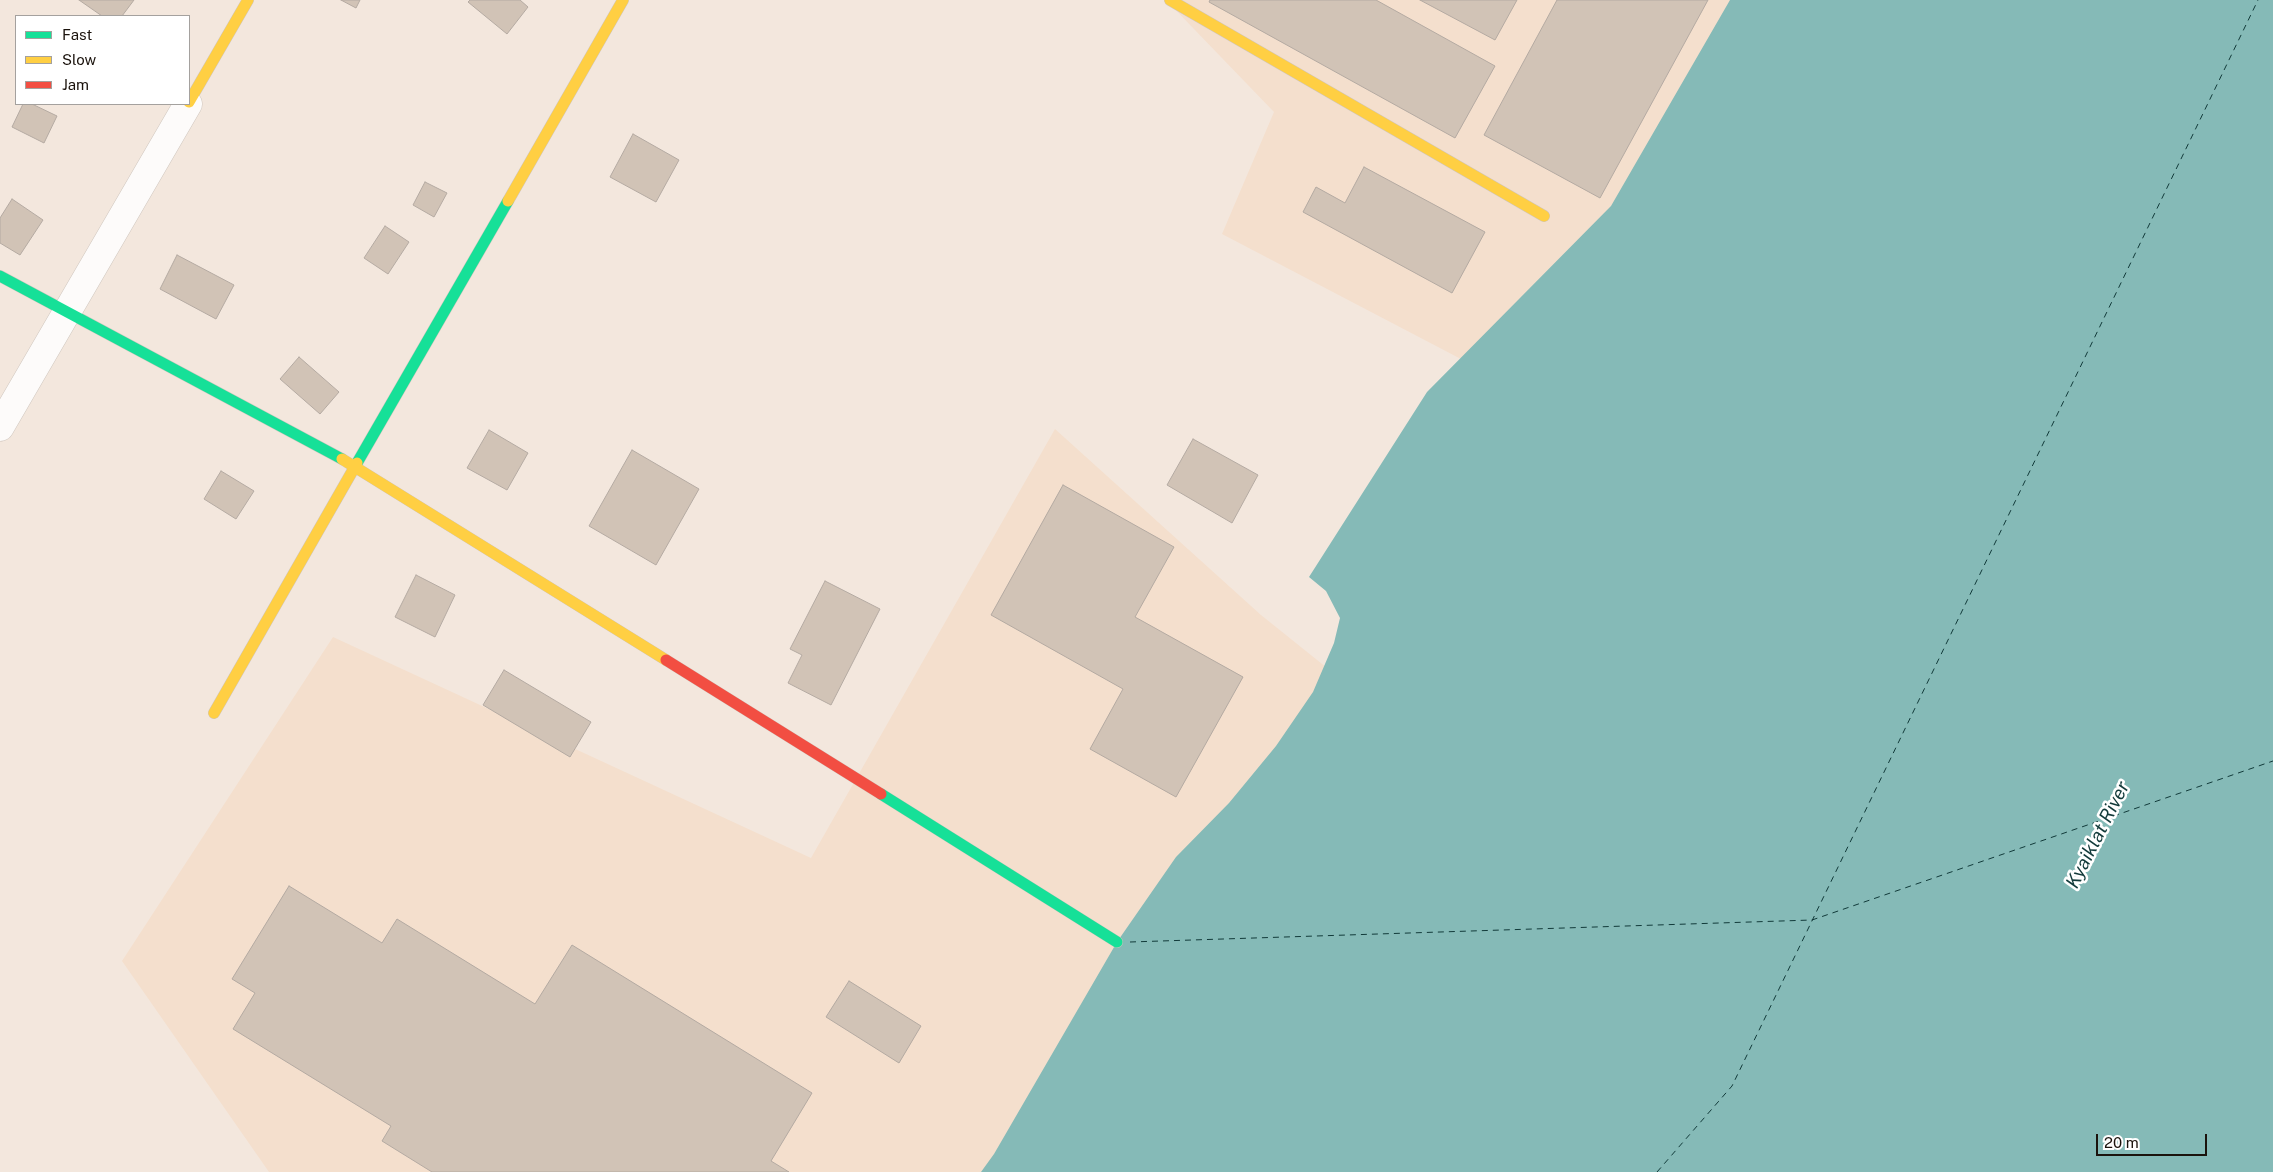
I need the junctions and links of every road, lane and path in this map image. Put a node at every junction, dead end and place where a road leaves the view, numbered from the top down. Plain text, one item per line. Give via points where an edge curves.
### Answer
1 (248, 0) edge
2 (623, 0) edge
3 (1170, 0) edge
4 (190, 100) edge
5 (187, 105) edge
6 (1544, 216) dead end
7 (0, 276) edge
8 (66, 313) junction
9 (0, 427) edge
10 (356, 466) junction
11 (214, 713) dead end
12 (1117, 942) dead end

1 - 4 street
2 - 10 street
3 - 6 street
5 - 8 street
7 - 8 street
8 - 9 street
8 - 10 street
10 - 11 street
10 - 12 street

